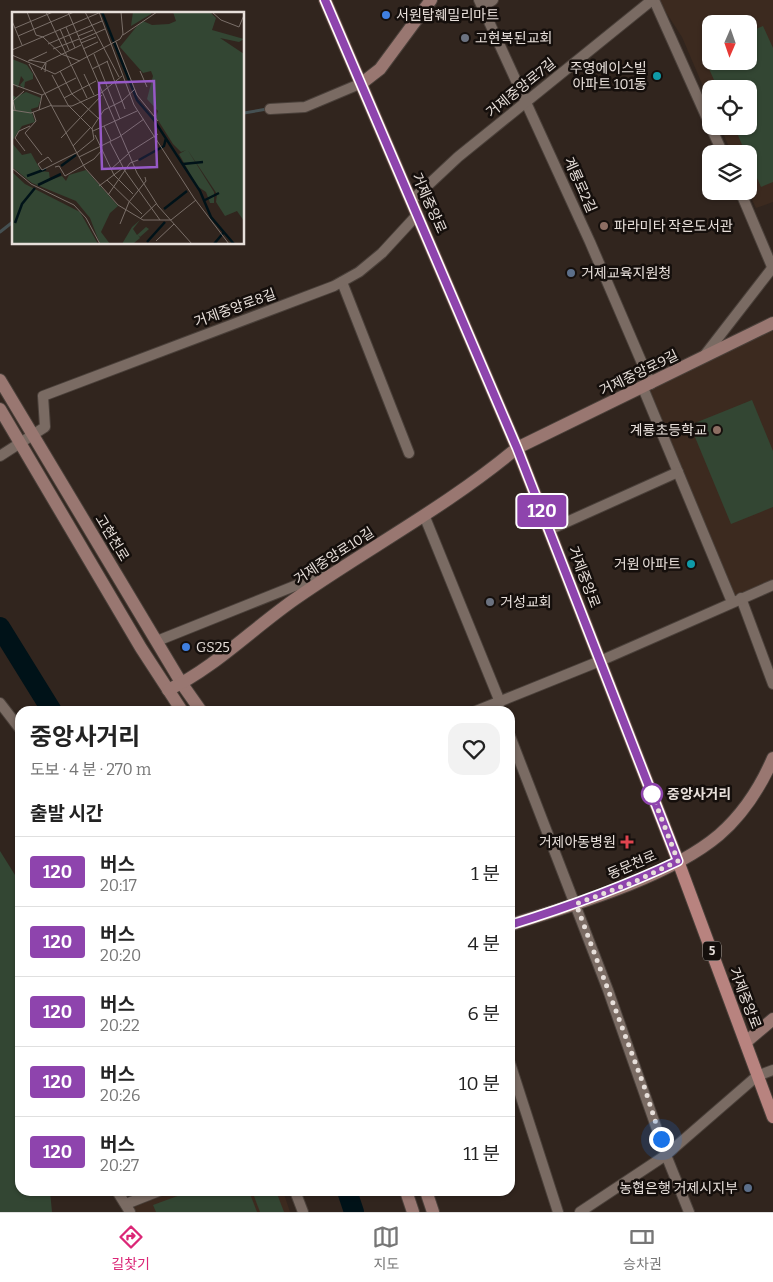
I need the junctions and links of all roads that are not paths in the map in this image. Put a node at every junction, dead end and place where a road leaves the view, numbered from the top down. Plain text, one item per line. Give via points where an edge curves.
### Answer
1 (325, 0) edge
2 (431, 0) edge
3 (493, 0) edge
4 (653, 0) edge
5 (480, 3) edge
6 (362, 83) junction
7 (526, 101) junction
8 (270, 109) dead end
9 (719, 145) edge
10 (744, 200) edge
11 (411, 201) junction
12 (418, 215) junction
13 (773, 268) edge
14 (342, 282) junction
15 (773, 323) edge
16 (702, 359) junction
17 (0, 380) edge
18 (647, 386) junction
19 (0, 409) edge
20 (33, 436) junction
21 (20, 443) junction
22 (517, 448) junction
23 (409, 453) dead end
24 (0, 456) edge
25 (678, 472) junction
26 (424, 515) junction
27 (549, 530) junction
28 (340, 568) junction
29 (773, 585) edge
30 (736, 600) junction
31 (157, 642) junction
32 (600, 661) junction
33 (182, 684) junction
34 (773, 684) edge
35 (168, 690) junction
36 (0, 703) edge
37 (499, 705) edge
38 (179, 706) edge
39 (197, 706) edge
40 (15, 723) edge
41 (515, 749) edge
42 (773, 758) edge
43 (678, 861) junction
44 (576, 904) junction
45 (515, 923) edge
46 (773, 1019) edge
47 (746, 1042) junction
48 (773, 1070) edge
49 (757, 1076) junction
50 (515, 1079) edge
51 (773, 1117) edge
52 (666, 1154) junction
53 (118, 1196) edge
54 (150, 1196) edge
55 (297, 1196) edge
56 (408, 1196) edge
57 (428, 1196) edge
58 (128, 1208) edge
59 (303, 1212) edge
60 (413, 1212) edge
61 (433, 1212) edge
62 (558, 1212) edge
63 (580, 1212) edge
64 (690, 1212) edge

1 - 6 main road, 거제중앙로 / 5
2 - 6 street via 380,69
3 - 5 street
4 - 7 street, 거제중앙로7길
4 - 9 street
5 - 7 street, 계룡로2길
6 - 8 street via 305,107
6 - 11 main road, 거제중앙로 / 5
7 - 11 street, 거제중앙로7길
7 - 18 street, 계룡로2길 via 590,242
10 - 13 street
11 - 12 main road, 거제중앙로 / 5
12 - 14 street, 거제중앙로8길 via 382,253
12 - 22 main road, 거제중앙로 / 5
13 - 16 street
14 - 20 street, 거제중앙로8길 via 43,396 46,425
14 - 23 street
15 - 16 street, 거제중앙로9길
16 - 18 street, 거제중앙로9길
17 - 20 street, 고현천로
18 - 22 street, 거제중앙로9길
18 - 25 street, 계룡로2길
19 - 21 street
20 - 21 street
20 - 31 street, 고현천로
21 - 24 street
21 - 35 street
22 - 26 street, 거제중앙로10길
22 - 27 main road, 거제중앙로 / 5
25 - 27 street
25 - 30 street, 계룡로2길
26 - 28 street, 거제중앙로10길
26 - 37 street
27 - 32 main road, 거제중앙로 / 5
28 - 31 street
28 - 33 street, 거제중앙로10길
29 - 30 street
30 - 32 street
30 - 34 street, 계룡로2길
31 - 33 street, 고현천로
32 - 37 street
32 - 43 main road, 거제중앙로 / 5
33 - 35 street, 거제중앙로10길
33 - 39 street, 고현천로
35 - 38 street
36 - 40 street
41 - 44 street
42 - 43 street, 동문천로 via 739,814 719,835
43 - 44 street, 동문천로
43 - 47 main road, 거제중앙로 / 5
44 - 45 street, 동문천로
44 - 52 street
46 - 47 street
47 - 49 main road, 거제중앙로 / 5
48 - 49 street
49 - 51 main road, 거제중앙로 / 5
49 - 52 street
50 - 62 street
52 - 63 street
52 - 64 street
53 - 58 street
54 - 58 street
55 - 59 street
56 - 60 street
57 - 61 street

